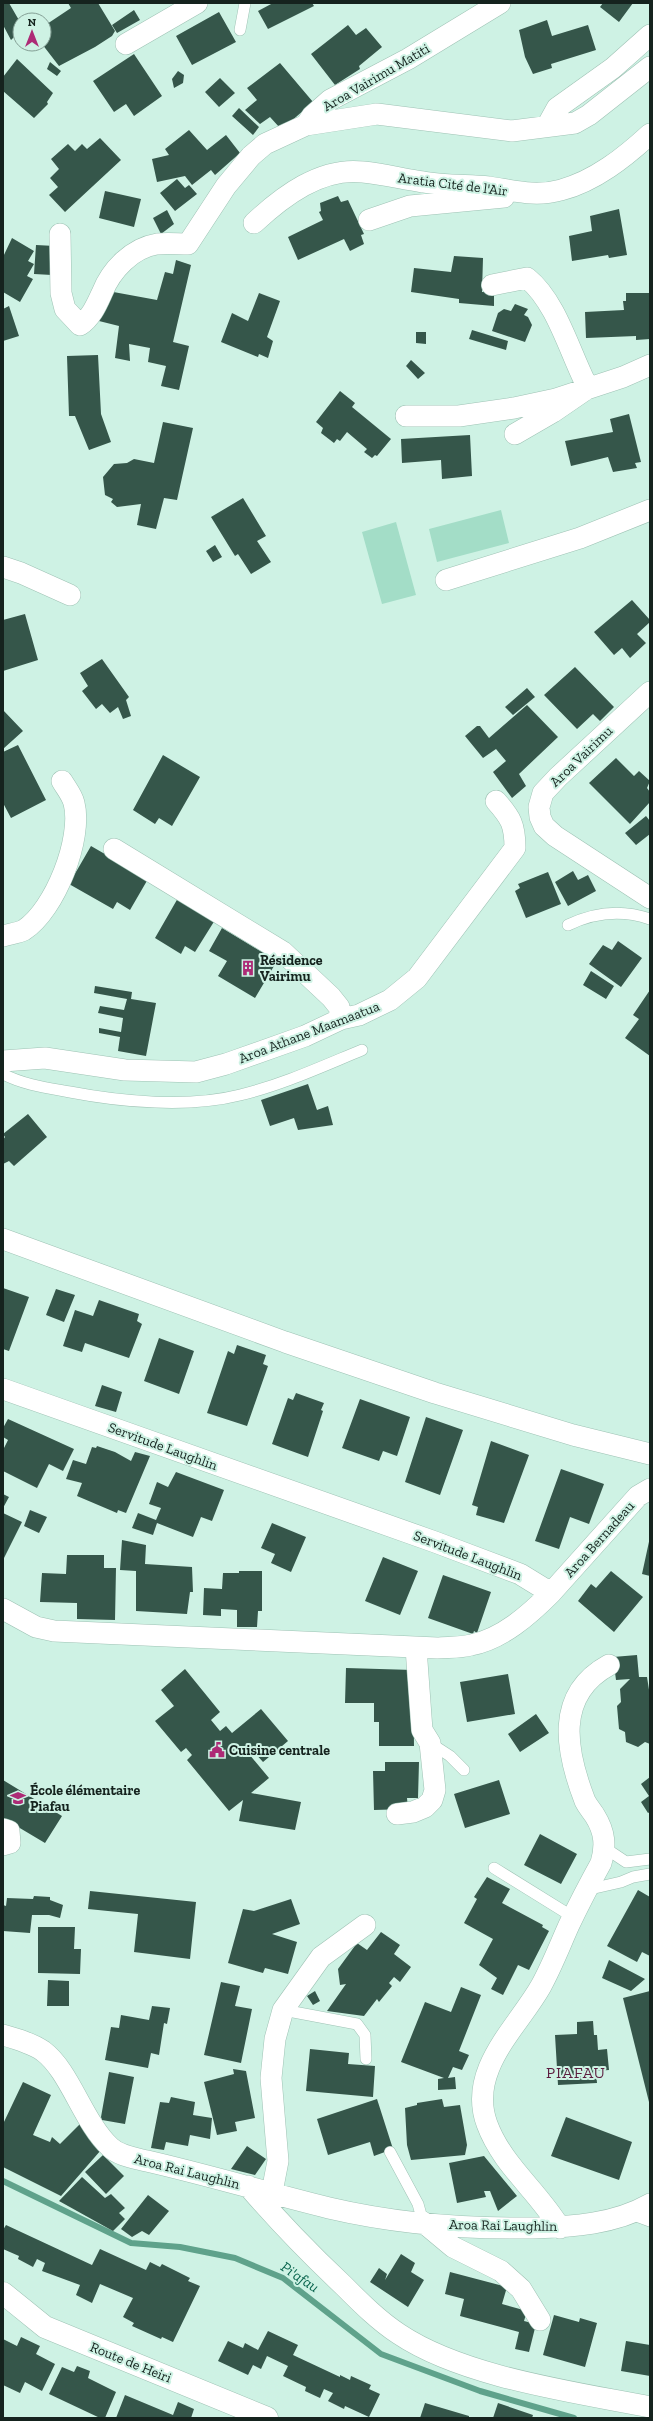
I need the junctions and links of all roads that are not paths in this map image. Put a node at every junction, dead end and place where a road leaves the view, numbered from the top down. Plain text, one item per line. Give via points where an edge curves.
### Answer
1 (197, 3) edge
2 (244, 3) edge
3 (500, 3) edge
4 (240, 30) dead end
5 (650, 35) edge
6 (126, 44) dead end
7 (650, 67) edge
8 (306, 125) junction
9 (547, 126) junction
10 (650, 134) edge
11 (520, 194) junction
12 (369, 220) dead end
13 (254, 223) dead end
14 (60, 234) dead end
15 (492, 285) dead end
16 (650, 365) edge
17 (588, 388) junction
18 (406, 416) dead end
19 (515, 434) dead end
20 (650, 510) edge
21 (3, 567) edge
22 (446, 580) dead end
23 (70, 595) dead end
24 (650, 692) edge
25 (62, 781) dead end
26 (496, 801) dead end
27 (114, 849) dead end
28 (650, 898) edge
29 (650, 919) edge
30 (568, 925) dead end
31 (3, 936) edge
32 (341, 1019) junction
33 (362, 1050) dead end
34 (3, 1061) edge
35 (3, 1074) edge
36 (3, 1239) edge
37 (3, 1389) edge
38 (650, 1454) edge
39 (650, 1489) edge
40 (551, 1593) junction
41 (3, 1609) edge
42 (416, 1648) junction
43 (609, 1665) dead end
44 (430, 1743) junction
45 (464, 1770) dead end
46 (397, 1814) dead end
47 (3, 1829) edge
48 (3, 1845) edge
49 (605, 1848) junction
50 (650, 1859) edge
51 (494, 1868) dead end
52 (650, 1874) edge
53 (586, 1890) junction
54 (573, 1917) junction
55 (365, 1925) dead end
56 (283, 2010) junction
57 (3, 2035) edge
58 (366, 2059) dead end
59 (390, 2152) dead end
60 (248, 2186) junction
61 (272, 2192) junction
62 (645, 2211) edge
63 (423, 2222) junction
64 (560, 2228) junction
65 (3, 2293) edge
66 (540, 2320) dead end
67 (650, 2407) edge
68 (267, 2418) edge

1 - 6 street
2 - 4 lane
3 - 8 street, Aroa Vairimu Matiti via 408,59 330,100
5 - 9 street via 584,91 557,108
7 - 9 street via 589,115 575,123
8 - 9 street via 377,114 512,131
8 - 14 street, Aroa Vairimu Matiti via 265,144 251,156 226,186 188,244 156,244 129,256 108,280 98,303 87,320 80,325 65,309 61,293
10 - 11 street, Aratia Cité de l'Air via 612,165 587,180 562,190 538,195
11 - 12 street via 410,206
11 - 13 street, Aratia Cité de l'Air via 479,186 424,183 362,171 342,172 320,178 299,188 275,204
15 - 17 street via 527,278 537,286 547,301
16 - 17 street
17 - 18 street via 556,399 459,416
17 - 19 street
20 - 22 street via 573,540
21 - 23 street
24 - 28 street, Aroa Vairimu via 558,777 543,793 539,807 544,826 555,836
25 - 31 street via 74,803 75,827 59,886 40,916 23,930
26 - 32 street, Aroa Athane Maamaatua via 509,816 515,830 515,848 417,978 390,1000
27 - 32 street via 283,952 332,997 339,1007
29 - 30 lane via 625,912 609,912
32 - 34 street, Aroa Athane Maamaatua via 262,1051 196,1072 125,1070 45,1058
33 - 35 lane via 298,1076 240,1095 191,1102 89,1096 23,1083
36 - 38 street via 285,1342 434,1392 573,1435
37 - 40 street, Servitude Laughlin via 520,1574
39 - 40 street, Aroa Bernadeau via 638,1496
40 - 42 street via 532,1612 501,1634 472,1645
41 - 42 street via 36,1627 54,1631
42 - 44 street via 422,1730
43 - 49 street via 595,1672 584,1684 573,1704 568,1726 570,1754 577,1778 586,1804 596,1818 604,1837
44 - 45 lane via 450,1756
44 - 46 street via 436,1777 432,1800 425,1807 413,1812
47 - 48 street via 9,1831 10,1842
49 - 50 lane via 626,1862
49 - 53 street
51 - 54 lane
52 - 53 lane
53 - 54 street
54 - 64 street via 541,1986 512,2026 494,2057 485,2080 483,2101 486,2123 498,2147 520,2178 547,2206
55 - 56 street via 321,1957
56 - 58 lane via 357,2024 366,2035
56 - 61 street via 275,2039 271,2078 278,2161
57 - 60 street, Aroa Rai Laughlin via 24,2041 44,2052 111,2148 125,2155
59 - 63 lane via 418,2204
60 - 61 street, Aroa Rai Laughlin
60 - 67 street via 288,2233 398,2334 437,2355 495,2374
61 - 63 street, Aroa Rai Laughlin via 330,2208
62 - 64 street, Aroa Rai Laughlin
63 - 64 street, Aroa Rai Laughlin via 465,2226
63 - 66 street, Aroa Rai Laughlin via 453,2246 501,2271 521,2289
65 - 68 main road, Route de Heiri via 45,2327

